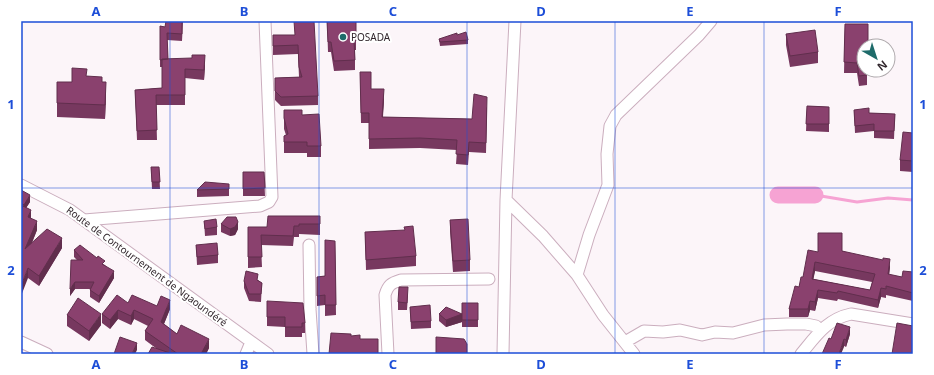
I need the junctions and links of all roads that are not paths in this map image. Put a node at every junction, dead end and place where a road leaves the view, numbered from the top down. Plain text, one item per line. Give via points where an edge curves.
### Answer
1 (265, 21) edge
2 (515, 21) edge
3 (711, 21) edge
4 (21, 185) edge
5 (506, 200) junction
6 (84, 220) junction
7 (309, 245) dead end
8 (577, 275) junction
9 (489, 279) dead end
10 (913, 324) edge
11 (820, 330) junction
12 (21, 342) edge
13 (252, 342) junction
14 (625, 342) junction
15 (47, 354) edge
16 (246, 354) edge
17 (268, 354) edge
18 (313, 354) edge
19 (388, 354) edge
20 (503, 354) edge
21 (634, 354) edge
22 (801, 354) edge

1 - 6 street via 272,196 269,202 260,206
2 - 5 street
3 - 8 street via 700,35 616,115 610,126 607,154 608,185
4 - 6 street, Route de Contournement de Ngaoundéré
5 - 8 street via 543,236
5 - 20 street
6 - 13 street, Route de Contournement de Ngaoundéré
7 - 18 street
8 - 14 street via 603,315
9 - 19 street via 401,280 392,283 385,295
10 - 11 street via 851,314 830,321
11 - 14 street via 816,326 806,324 787,324 702,335 680,330 644,331
11 - 22 street
12 - 15 street
13 - 16 street
13 - 17 street, Route de Contournement de Ngaoundéré
14 - 21 street

